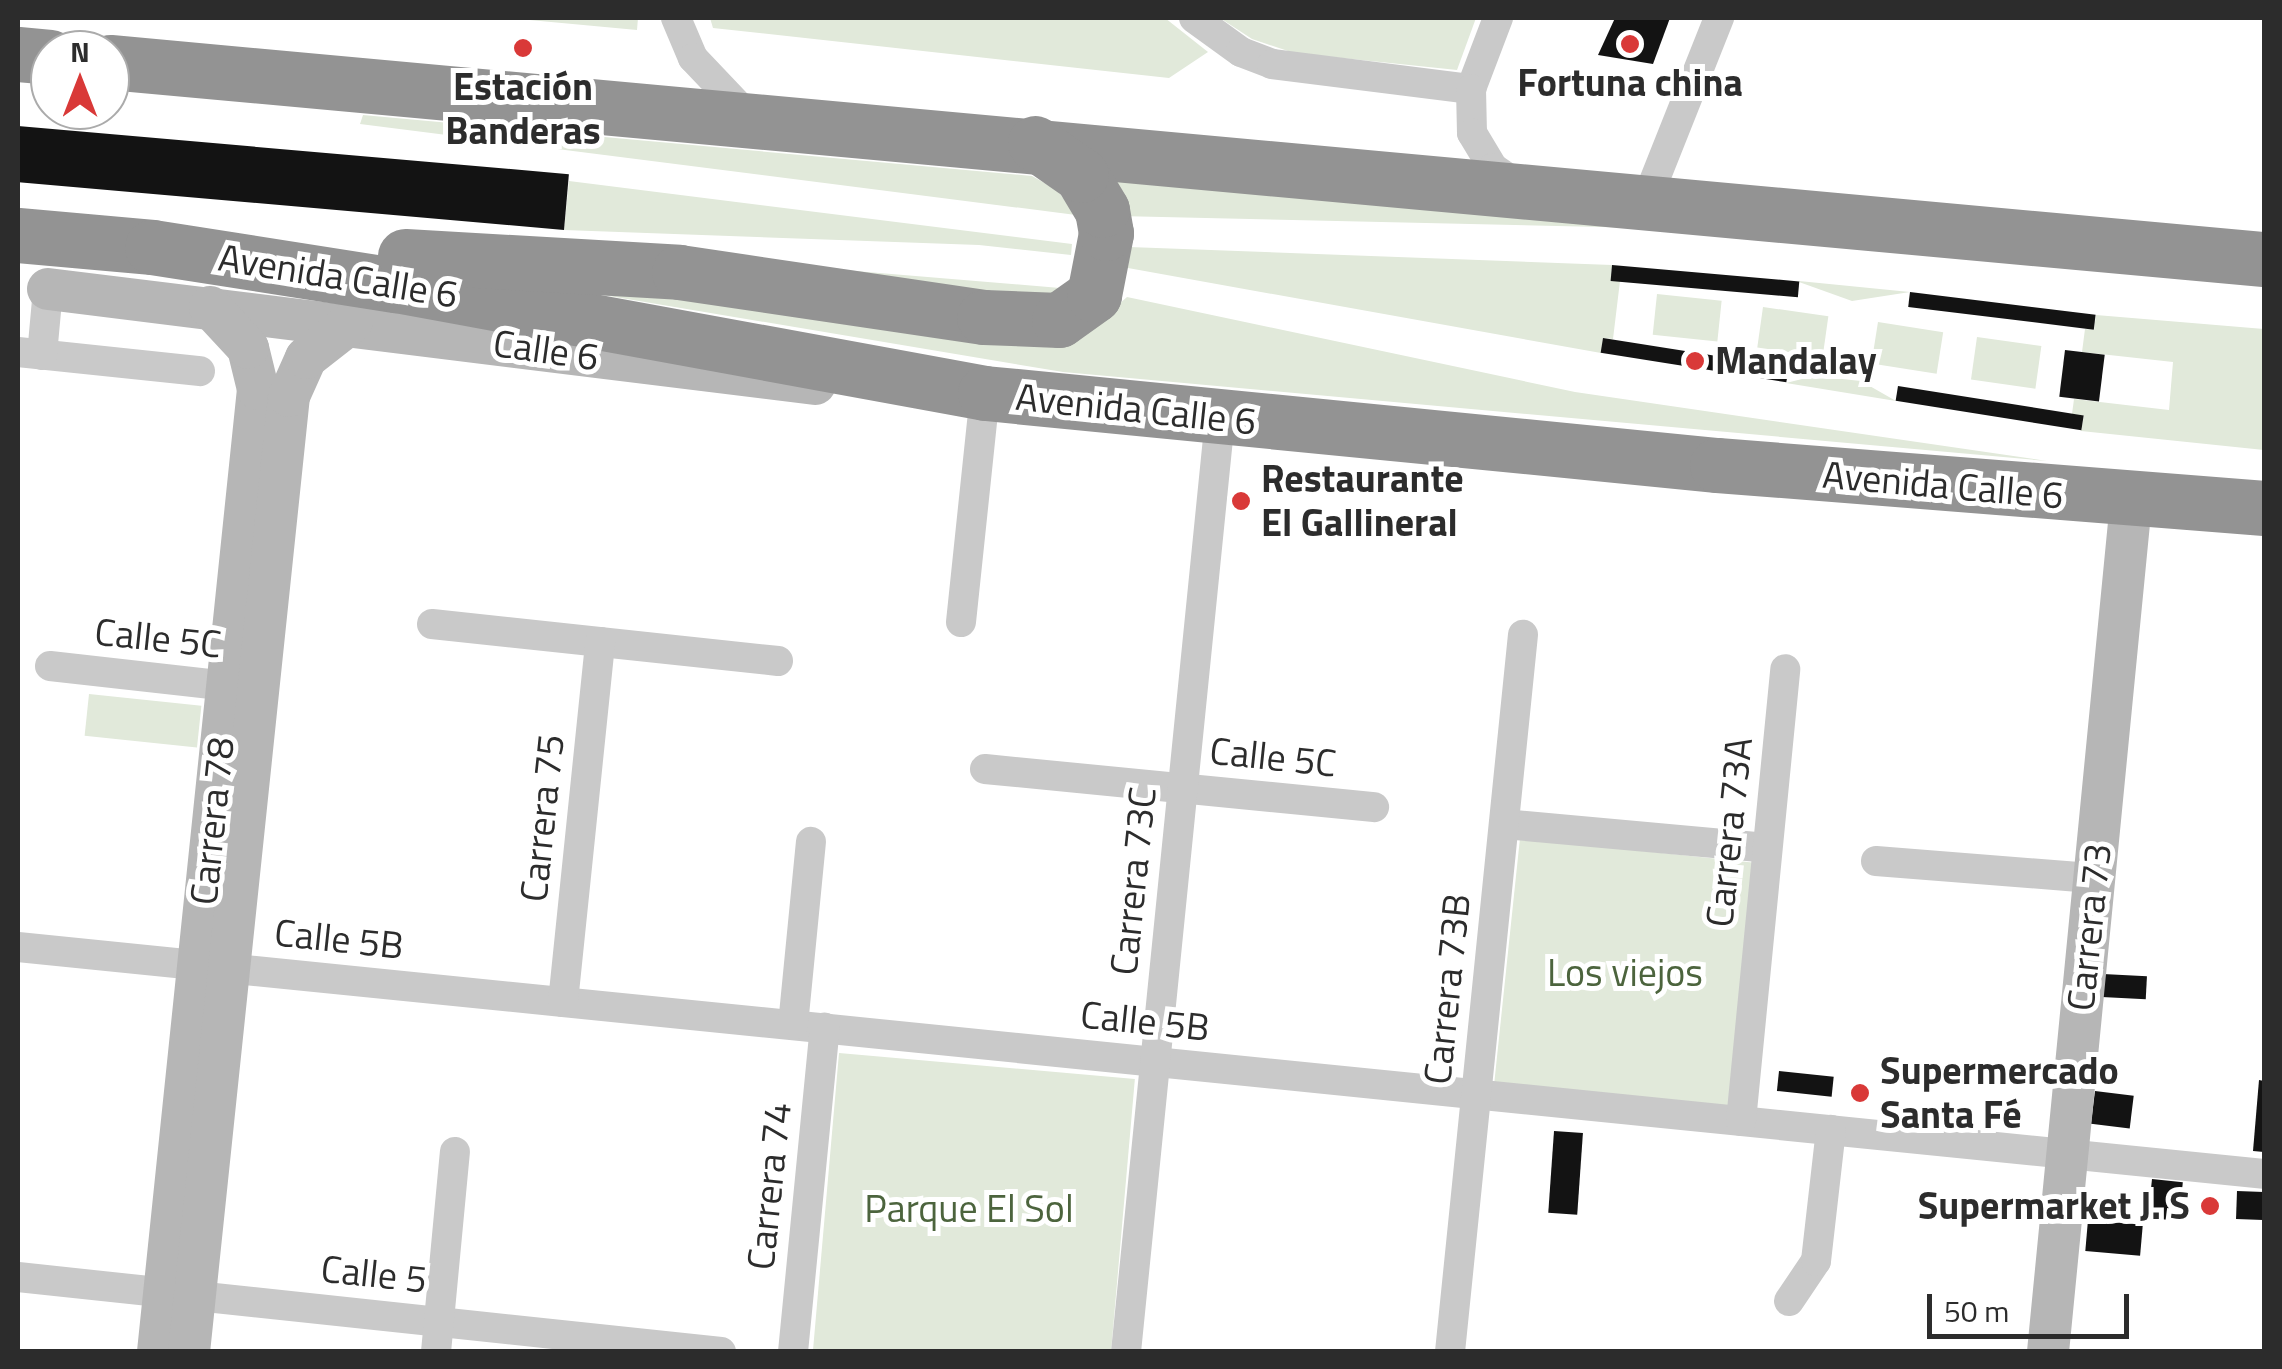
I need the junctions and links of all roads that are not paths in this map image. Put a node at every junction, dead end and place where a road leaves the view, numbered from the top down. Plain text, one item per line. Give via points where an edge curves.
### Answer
1 (676, 18) edge
2 (1194, 18) edge
3 (1498, 18) edge
4 (1719, 18) edge
5 (130, 64) edge
6 (1471, 89) junction
7 (750, 118) junction
8 (1034, 143) junction
9 (1521, 187) junction
10 (1647, 199) junction
11 (18, 235) edge
12 (152, 247) junction
13 (2209, 250) junction
14 (2264, 251) edge
15 (2264, 259) edge
16 (48, 289) joint
17 (210, 307) junction
18 (352, 322) junction
19 (30, 354) edge
20 (200, 371) dead end
21 (985, 393) junction
22 (1220, 418) junction
23 (2131, 502) junction
24 (2264, 508) edge
25 (2264, 524) edge
26 (961, 622) dead end
27 (432, 624) dead end
28 (1523, 635) dead end
29 (600, 642) junction
30 (778, 661) dead end
31 (50, 666) dead end
32 (1785, 669) dead end
33 (242, 688) junction
34 (986, 769) dead end
35 (1182, 788) junction
36 (1374, 806) dead end
37 (1504, 824) junction
38 (810, 842) dead end
39 (1768, 848) junction
40 (1876, 861) dead end
41 (2094, 878) junction
42 (18, 947) edge
43 (213, 967) junction
44 (563, 1002) junction
45 (794, 1025) junction
46 (825, 1028) junction
47 (1155, 1062) junction
48 (1476, 1094) junction
49 (1741, 1122) junction
50 (1831, 1130) junction
51 (456, 1152) dead end
52 (2067, 1154) junction
53 (2264, 1174) edge
54 (18, 1276) edge
55 (179, 1294) junction
56 (1789, 1301) dead end
57 (438, 1336) edge
58 (158, 1352) edge
59 (189, 1352) edge
60 (721, 1352) edge
61 (793, 1352) edge
62 (1126, 1352) edge
63 (1450, 1352) edge
64 (2048, 1352) edge

1 - 7 street via 692,58
2 - 6 street via 1272,64
3 - 6 street
4 - 10 street
5 - 7 highway
6 - 9 street via 1472,133 1480,152
7 - 8 highway
8 - 9 highway
8 - 12 highway via 1081,175 1093,192 1107,250 1102,278 1080,310 1034,324 678,272
9 - 10 highway
10 - 13 highway
11 - 12 highway, Avenida Calle 6
12 - 21 highway, Avenida Calle 6 via 604,320
13 - 14 highway
13 - 15 highway
16 - 17 street, Calle 6
16 - 19 street
17 - 18 street, Calle 6
17 - 33 street, Carrera 78 via 248,348 258,389
18 - 21 street, Calle 6 via 778,382
18 - 33 street, Carrera 78 via 321,341 293,380
19 - 20 street
21 - 22 highway, Avenida Calle 6
21 - 26 street
22 - 23 highway, Avenida Calle 6
22 - 35 street, Carrera 73C
23 - 24 highway, Avenida Calle 6
23 - 25 highway
23 - 41 street, Carrera 73
27 - 29 street
28 - 37 street, Carrera 73B
29 - 30 street
29 - 44 street, Carrera 75
31 - 33 street, Calle 5C
32 - 39 street, Carrera 73A
33 - 43 street, Carrera 78
34 - 35 street, Calle 5C
35 - 36 street, Calle 5C
35 - 47 street, Carrera 73C
37 - 39 street
37 - 48 street, Carrera 73B
38 - 45 street
39 - 49 street, Carrera 73A
40 - 41 street
41 - 52 street, Carrera 73
42 - 43 street, Calle 5B
43 - 44 street, Calle 5B
43 - 55 street, Carrera 78
44 - 45 street, Calle 5B
45 - 46 street, Calle 5B
46 - 47 street, Calle 5B
46 - 61 street, Carrera 74
47 - 48 street, Calle 5B
47 - 62 street, Carrera 73C
48 - 49 street, Calle 5B
48 - 63 street, Carrera 73B
49 - 50 street, Calle 5B
50 - 52 street, Calle 5B
50 - 56 street via 1816,1261
51 - 57 street
52 - 53 street, Calle 5B
52 - 64 street, Carrera 73
54 - 55 street, Calle 5
55 - 57 street, Calle 5
55 - 58 street, Carrera 78
55 - 59 street, Carrera 78
57 - 60 street, Calle 5

